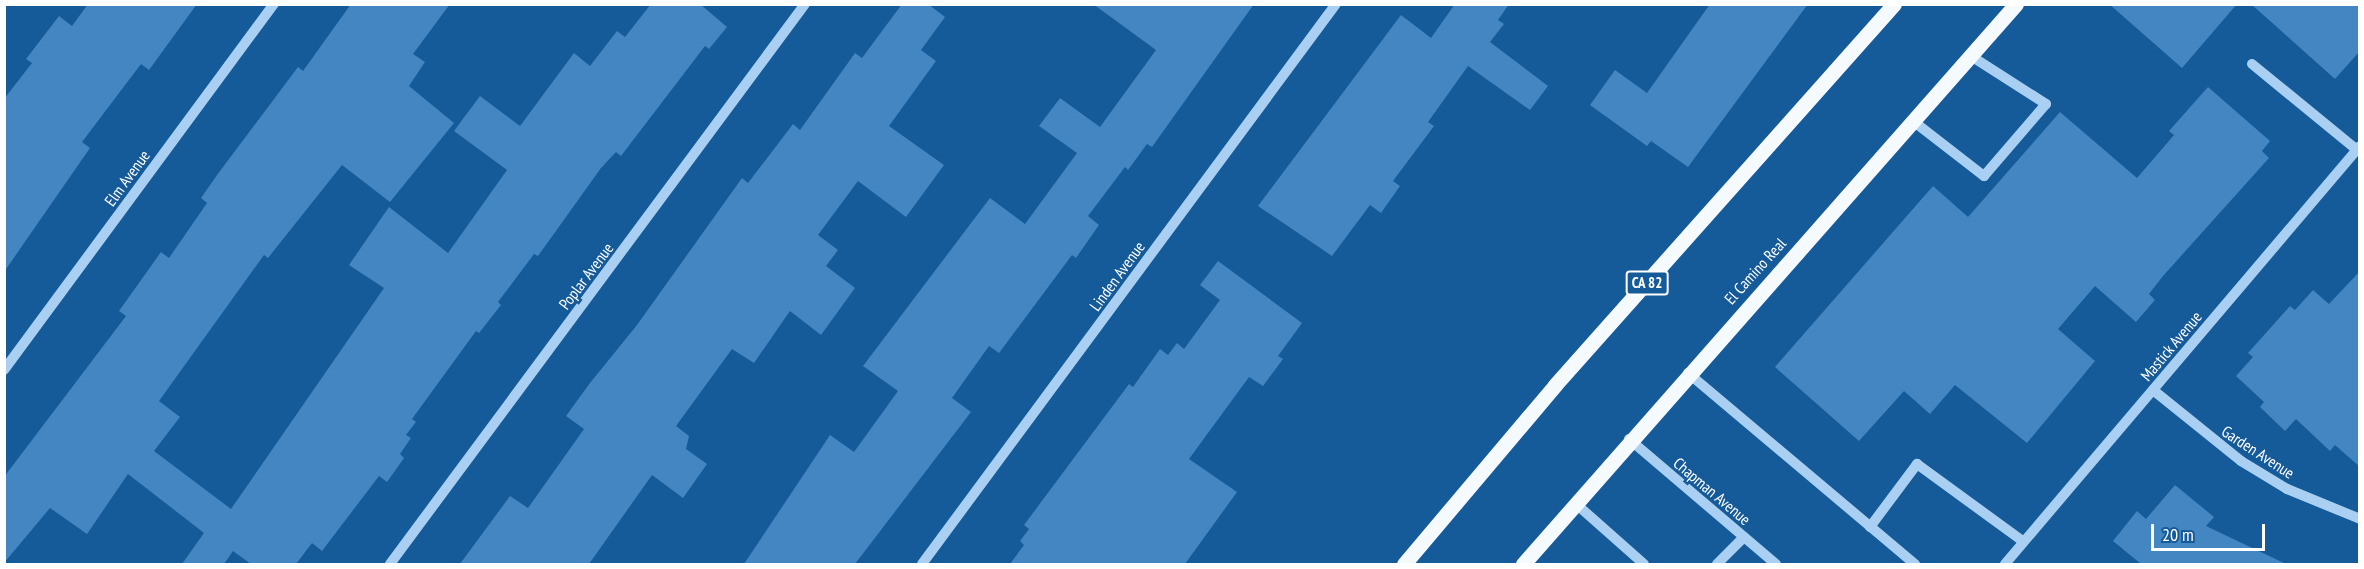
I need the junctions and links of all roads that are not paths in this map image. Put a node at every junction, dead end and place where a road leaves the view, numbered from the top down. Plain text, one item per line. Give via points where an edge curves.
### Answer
1 (274, 4) edge
2 (805, 4) edge
3 (1336, 4) edge
4 (1894, 4) edge
5 (2016, 4) edge
6 (1971, 56) junction
7 (2252, 64) dead end
8 (1913, 121) junction
9 (2358, 148) edge
10 (4, 369) edge
11 (1688, 373) junction
12 (2153, 390) junction
13 (1629, 439) junction
14 (1575, 503) junction
15 (2360, 519) edge
16 (1870, 527) junction
17 (1744, 537) junction
18 (2024, 542) junction
19 (390, 564) edge
20 (922, 564) edge
21 (1404, 564) edge
22 (1522, 564) edge
23 (1644, 564) edge
24 (1717, 564) edge
25 (1776, 564) edge
26 (1915, 564) edge
27 (2005, 564) edge

1 - 10 street, Elm Avenue
2 - 19 street, Poplar Avenue
3 - 20 street, Linden Avenue
4 - 21 main road, CA 82 via 1555,385
5 - 6 main road, El Camino Real
6 - 8 main road, El Camino Real
6 - 8 street via 2046,104 1984,176
7 - 9 street
8 - 11 main road, El Camino Real
9 - 12 street, Mastick Avenue
11 - 13 main road, El Camino Real
11 - 16 street
12 - 15 street, Garden Avenue via 2241,461 2287,489
12 - 18 street, Mastick Avenue
13 - 14 main road, El Camino Real
13 - 17 street, Chapman Avenue
14 - 22 main road, El Camino Real
14 - 23 street
16 - 18 street via 1917,464
16 - 26 street
17 - 24 street
17 - 25 street, Chapman Avenue
18 - 27 street, Mastick Avenue

